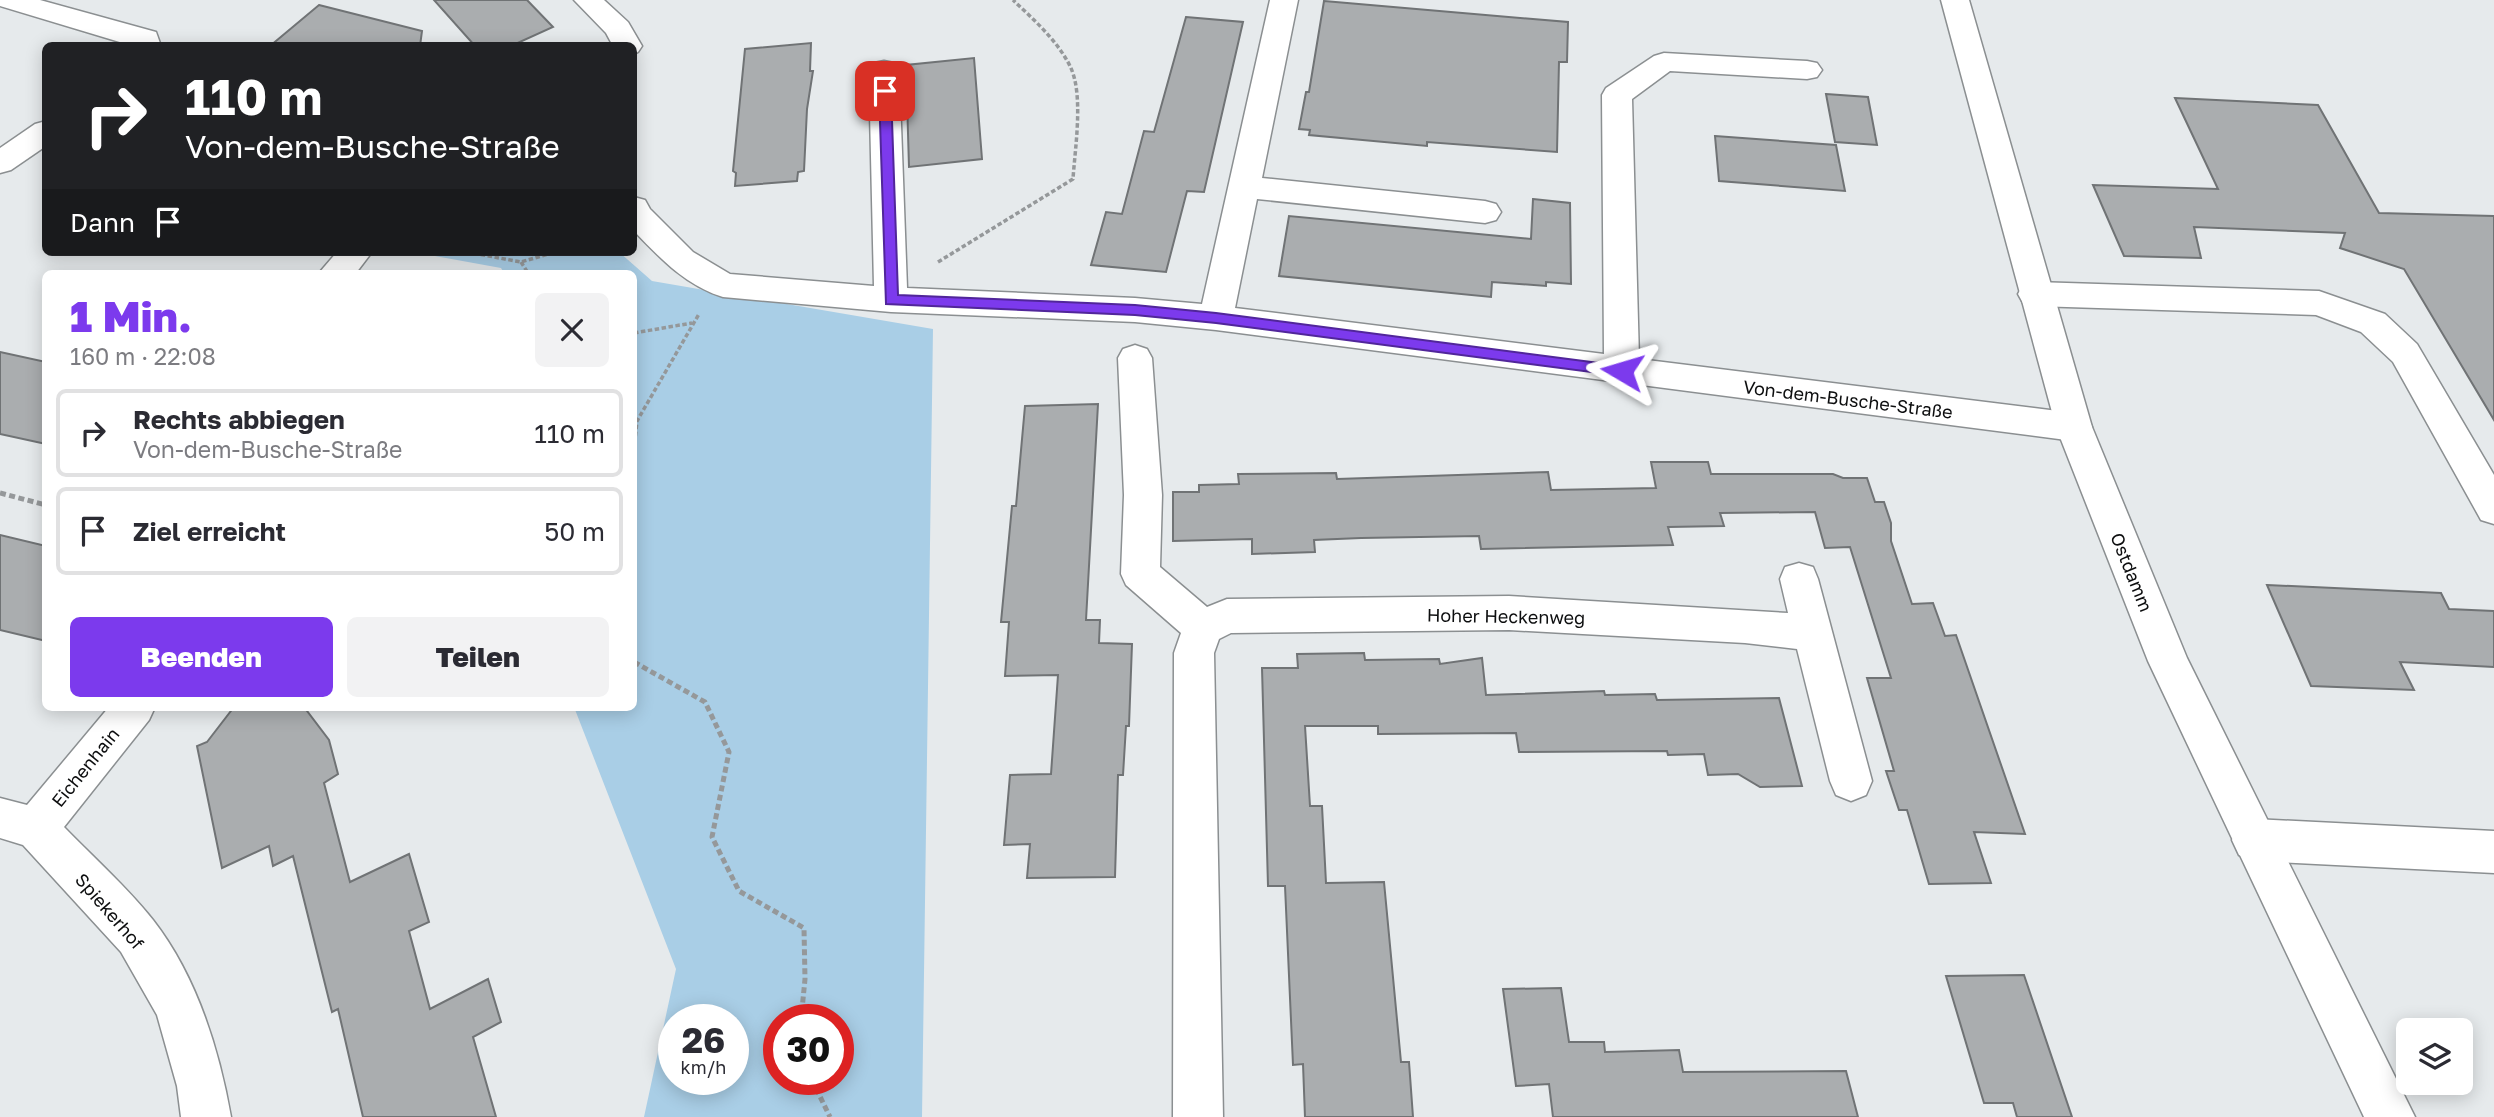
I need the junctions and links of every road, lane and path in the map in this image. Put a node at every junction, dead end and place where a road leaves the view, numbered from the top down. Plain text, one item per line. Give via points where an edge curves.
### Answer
1 (8, 0) edge
2 (588, 0) edge
3 (1013, 0) edge
4 (1284, 0) edge
5 (1955, 0) edge
6 (146, 42) edge
7 (626, 42) edge
8 (884, 70) dead end
9 (1807, 70) dead end
10 (42, 134) edge
11 (0, 163) edge
12 (1244, 187) junction
13 (1485, 212) dead end
14 (637, 215) edge
15 (352, 256) edge
16 (489, 256) edge
17 (541, 256) edge
18 (521, 262) junction
19 (340, 270) edge
20 (526, 270) edge
21 (723, 285) junction
22 (2035, 294) junction
23 (891, 300) junction
24 (1216, 318) junction
25 (692, 323) junction
26 (637, 332) edge
27 (1135, 358) dead end
28 (1622, 371) junction
29 (637, 421) edge
30 (2074, 427) junction
31 (0, 493) edge
32 (42, 504) edge
33 (2494, 509) edge
34 (1800, 579) dead end
35 (1203, 628) junction
36 (1811, 633) junction
37 (637, 664) edge
38 (130, 711) edge
39 (1852, 781) dead end
40 (18, 823) edge
41 (2255, 840) junction
42 (2494, 852) edge
43 (803, 1004) edge
44 (819, 1095) edge
45 (206, 1117) edge
46 (830, 1117) edge
47 (1198, 1117) edge
48 (2390, 1117) edge

1 - 6 street via 146,38
2 - 7 street via 618,28
3 - 23 path via 1071,68 1077,140 1073,179 907,280
4 - 12 street
5 - 22 street, Ostdamm
8 - 23 street
9 - 28 street via 1664,62 1617,95
10 - 11 street
12 - 13 street
12 - 24 street
14 - 21 street, Von-dem-Busche-Straße via 681,260
15 - 19 street
16 - 18 path
17 - 18 path
18 - 20 path
21 - 23 street, Von-dem-Busche-Straße
21 - 25 path
22 - 30 street, Ostdamm
22 - 33 street via 2319,303 2373,323 2405,353
23 - 24 street, Von-dem-Busche-Straße via 1135,310
24 - 28 street, Von-dem-Busche-Straße
25 - 26 path
25 - 29 path
27 - 35 street via 1143,495 1140,574
28 - 30 street, Von-dem-Busche-Straße
30 - 41 street, Ostdamm via 2168,661
31 - 32 path
34 - 36 street
35 - 36 street, Hoher Heckenweg via 1227,616 1509,613 1745,625
35 - 47 street via 1195,653
36 - 39 street
37 - 43 path via 705,702 729,752 712,836 739,891 804,928
38 - 40 street, Eichenhain
40 - 45 street, Spiekerhof via 137,936 178,1006
41 - 42 street
41 - 48 street, Ostdamm
44 - 46 path

